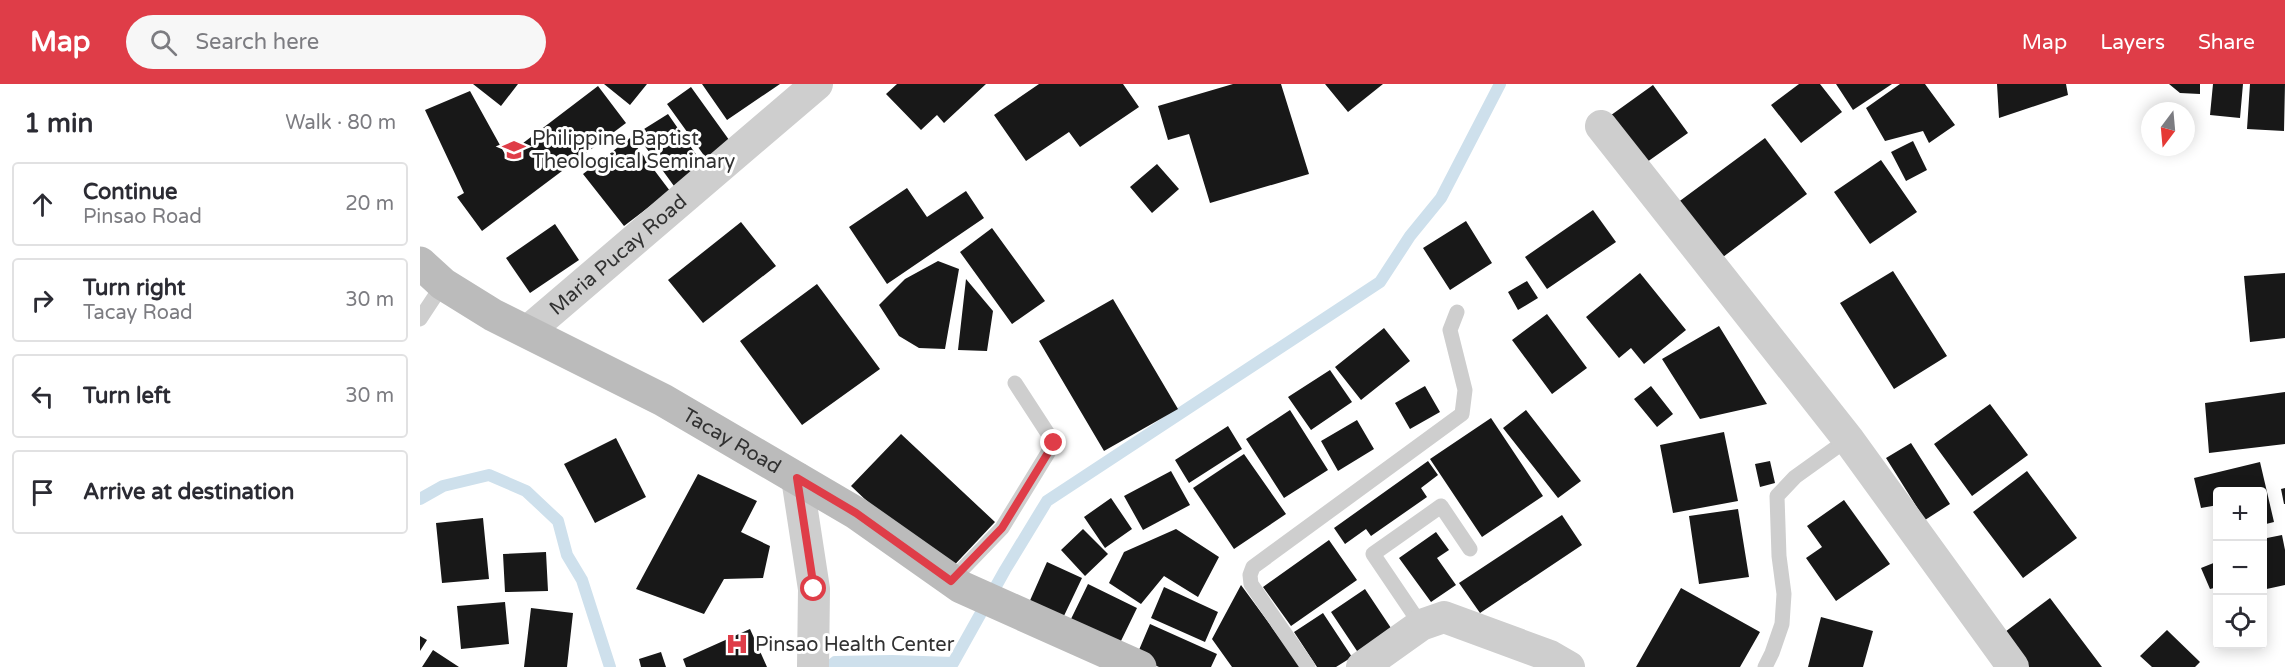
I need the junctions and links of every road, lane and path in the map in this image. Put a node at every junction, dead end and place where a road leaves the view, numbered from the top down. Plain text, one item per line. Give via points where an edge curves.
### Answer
1 (817, 84) edge
2 (1601, 126) dead end
3 (432, 274) edge
4 (1457, 312) dead end
5 (420, 319) edge
6 (528, 331) junction
7 (1015, 383) dead end
8 (1848, 439) junction
9 (797, 478) junction
10 (1470, 549) dead end
11 (956, 584) junction
12 (1421, 626) junction
13 (813, 667) edge
14 (1140, 667) edge
15 (1308, 667) edge
16 (1362, 667) edge
17 (1569, 667) edge
18 (1764, 667) edge
19 (2013, 667) edge

1 - 6 street, Maria Pucay Road
2 - 8 street
3 - 5 lane
3 - 6 main road, Tacay Road via 493,315
4 - 15 lane via 1450,330 1465,390 1462,414 1253,567 1251,584
6 - 9 main road, Tacay Road via 663,400
7 - 11 lane via 1054,443 1002,528
8 - 18 lane via 1795,477 1777,496 1784,594 1782,624
8 - 19 street
9 - 11 main road, Tacay Road via 856,513
9 - 13 street via 814,589
10 - 12 lane via 1441,506 1373,554
11 - 14 main road, Tacay Road
12 - 16 street
12 - 17 street via 1444,617 1550,656

